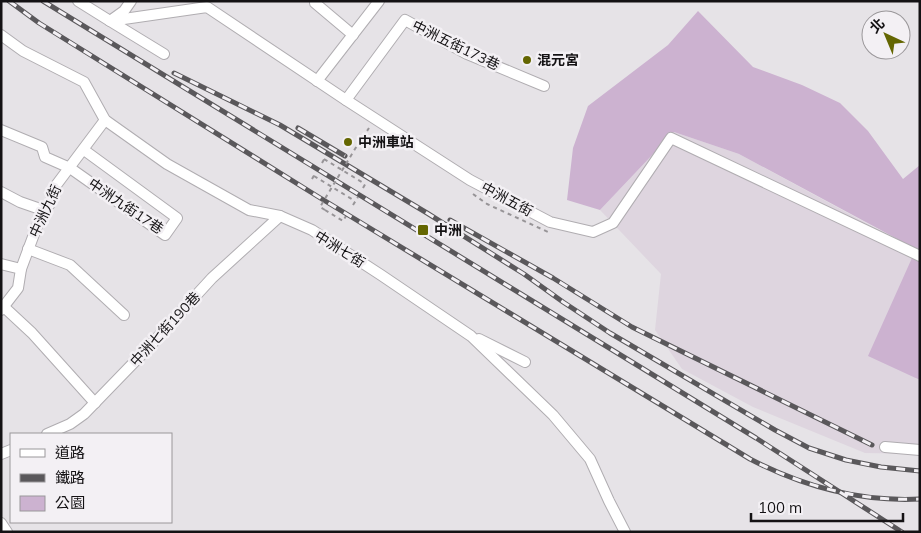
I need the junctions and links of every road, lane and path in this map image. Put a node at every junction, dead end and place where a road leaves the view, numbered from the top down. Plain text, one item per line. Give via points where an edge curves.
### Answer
1 (78, 1) edge
2 (131, 1) edge
3 (379, 1) edge
4 (315, 2) dead end
5 (211, 6) edge
6 (110, 21) junction
7 (353, 34) junction
8 (1, 35) edge
9 (164, 54) dead end
10 (317, 81) junction
11 (544, 86) dead end
12 (346, 100) junction
13 (105, 120) junction
14 (370, 126) dead end
15 (1, 130) edge
16 (84, 150) junction
17 (322, 163) dead end
18 (70, 168) junction
19 (342, 170) junction
20 (316, 172) dead end
21 (314, 176) junction
22 (312, 179) dead end
23 (332, 187) junction
24 (363, 188) dead end
25 (1, 192) edge
26 (358, 197) dead end
27 (356, 201) junction
28 (353, 204) dead end
29 (44, 210) junction
30 (280, 216) junction
31 (346, 216) dead end
32 (28, 249) junction
33 (920, 256) edge
34 (1, 264) edge
35 (20, 269) junction
36 (3, 309) edge
37 (124, 315) dead end
38 (471, 336) junction
39 (526, 362) dead end
40 (95, 403) junction
41 (49, 433) edge
42 (886, 447) dead end
43 (920, 450) edge
44 (1, 523) edge
45 (7, 532) edge
46 (625, 532) edge

1 - 6 street
2 - 6 street
3 - 7 street
4 - 7 street
5 - 6 street, 中洲五街
5 - 10 street, 中洲五街
6 - 9 street
7 - 10 street
8 - 13 street, 中洲七街 via 23,51 84,82
10 - 12 street, 中洲五街
11 - 12 street, 中洲五街173巷 via 467,54 405,20
12 - 33 street, 中洲五街 via 470,180 550,222 593,232 613,223 671,138
13 - 16 street, 中洲九街
13 - 30 street, 中洲七街 via 167,164 249,210
14 - 19 path, bridge
15 - 18 street via 42,147 44,157
16 - 18 street, 中洲九街
16 - 18 street, 中洲九街17巷 via 177,218 166,235
17 - 19 path via 325,158
18 - 29 street, 中洲九街 via 54,188 50,204
19 - 23 path, bridge
19 - 24 path via 366,182
20 - 21 path
21 - 22 path
21 - 23 path
23 - 27 path
23 - 31 path, bridge via 320,207 343,221
25 - 29 street
26 - 27 path
27 - 28 path
29 - 32 street, 中洲九街
30 - 38 street, 中洲七街 via 312,230
30 - 40 street, 中洲七街190巷 via 212,278
32 - 35 street, 中洲九街
32 - 37 street via 70,265
34 - 35 street
35 - 36 street, 中洲九街 via 18,288
36 - 40 street via 32,333
38 - 39 street
38 - 46 street, 中洲七街 via 552,415 590,459
40 - 41 street, 中洲七街190巷 via 70,424
42 - 43 street
44 - 45 street

